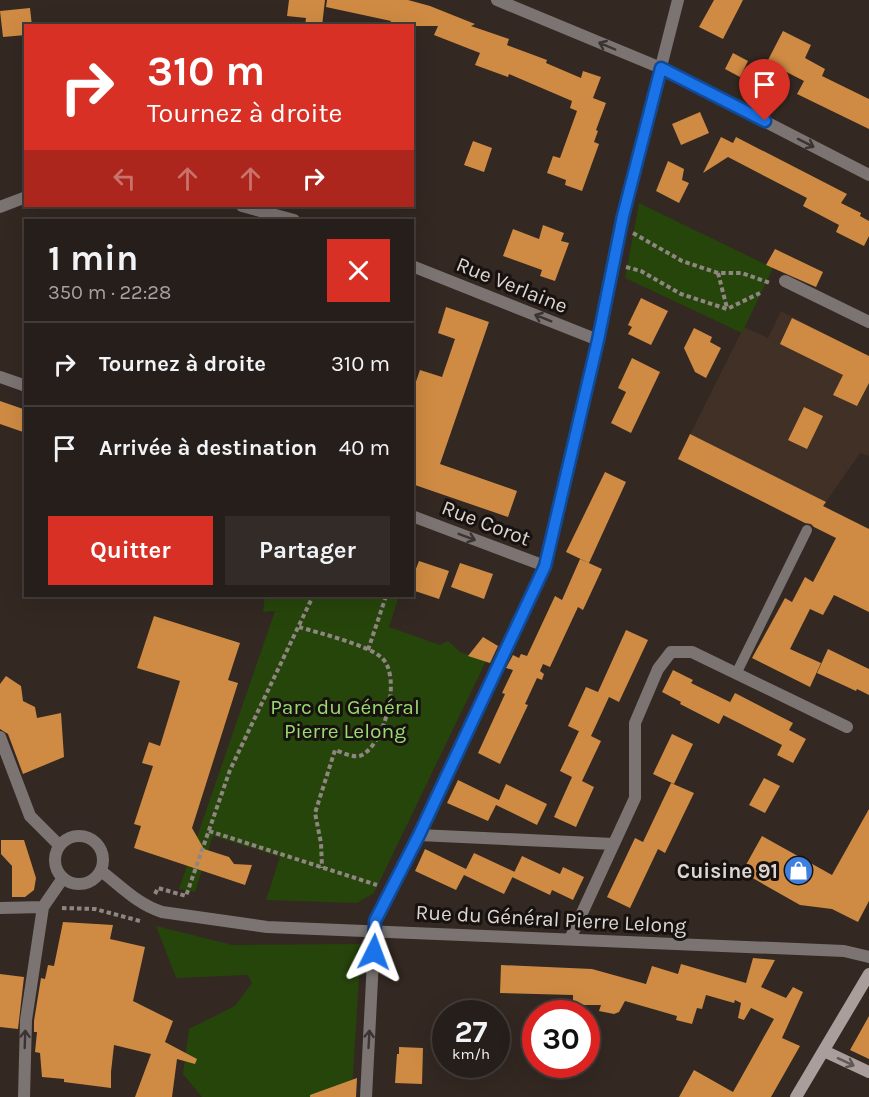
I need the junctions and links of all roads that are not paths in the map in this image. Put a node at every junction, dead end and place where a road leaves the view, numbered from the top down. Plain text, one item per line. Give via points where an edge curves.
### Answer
1 (497, 0) edge
2 (678, 0) edge
3 (661, 68) junction
4 (869, 175) edge
5 (24, 198) edge
6 (0, 207) edge
7 (246, 207) edge
8 (290, 219) edge
9 (414, 267) edge
10 (788, 282) road end
11 (869, 322) edge
12 (598, 340) junction
13 (0, 377) edge
14 (24, 385) edge
15 (414, 517) edge
16 (807, 530) dead end
17 (545, 566) junction
18 (736, 674) junction
19 (847, 728) dead end
20 (0, 737) edge
21 (419, 835) junction
22 (613, 844) junction
23 (59, 845) junction
24 (101, 871) junction
25 (63, 878) junction
26 (44, 907) junction
27 (0, 908) edge
28 (375, 930) junction
29 (570, 939) junction
30 (869, 957) edge
31 (869, 974) edge
32 (824, 1051) junction
33 (869, 1072) edge
34 (24, 1097) edge
35 (366, 1097) edge
36 (796, 1097) edge

3 -> 1 street
2 - 3 street
3 -> 4 street
3 - 12 street via 620,230
5 - 6 street
7 - 8 street
12 -> 9 street, Rue Verlaine
10 - 11 street
12 - 17 street
13 - 14 street
15 -> 17 street, Rue Corot
16 - 18 lane
17 - 21 street
18 - 19 street
18 - 22 street via 692,652 671,652 658,669 635,723 635,798
20 - 23 street via 30,816
21 - 22 street
21 - 28 street via 375,921
22 - 29 street
23 - 24 street via 78,835 92,839 103,856
23 - 25 street via 54,859
24 - 25 street via 84,884
24 - 28 street, Rue du Général Pierre Lelong via 131,897 162,912 267,927
25 - 26 street
26 - 27 street
34 -> 26 street via 26,1020
28 - 29 street, Rue du Général Pierre Lelong
35 -> 28 street
29 - 30 street, Rue du Général Pierre Lelong via 844,951
31 - 32 main road
32 -> 33 main road
32 - 36 main road

